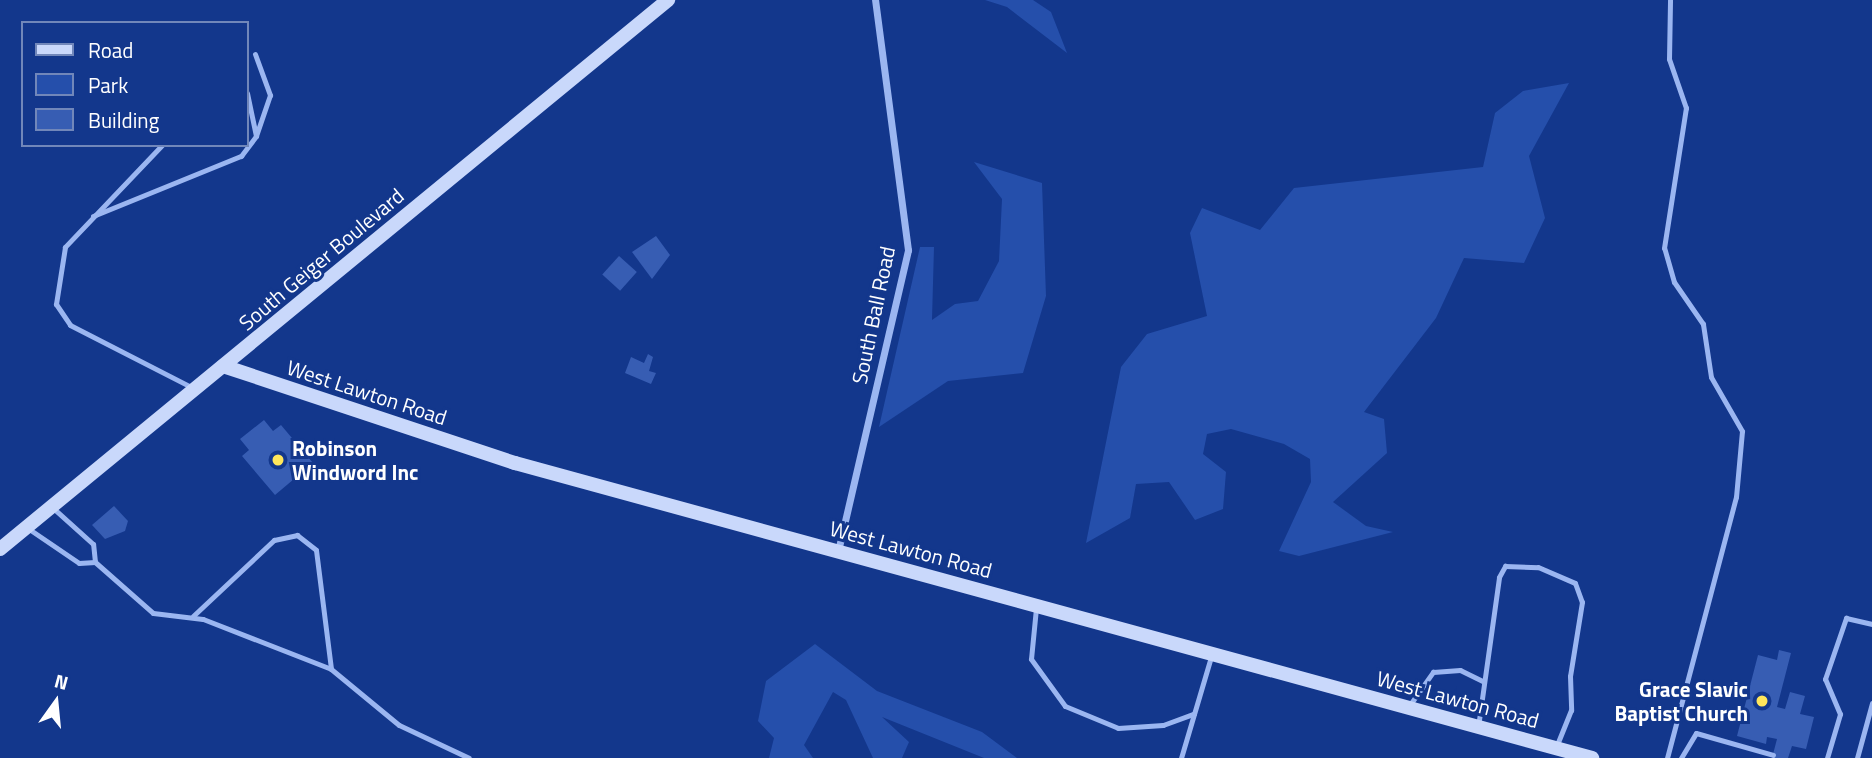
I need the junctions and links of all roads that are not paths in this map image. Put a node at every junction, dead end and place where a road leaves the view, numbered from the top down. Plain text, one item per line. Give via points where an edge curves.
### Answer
1 (668, 0) edge
2 (874, 0) edge
3 (1670, 0) edge
4 (255, 54) dead end
5 (248, 98) edge
6 (256, 136) junction
7 (248, 144) edge
8 (160, 147) edge
9 (245, 147) edge
10 (90, 218) junction
11 (223, 366) junction
12 (196, 389) junction
13 (51, 507) junction
14 (27, 527) junction
15 (0, 549) edge
16 (838, 551) junction
17 (95, 562) junction
18 (1037, 605) junction
19 (193, 616) junction
20 (1872, 624) edge
21 (1212, 654) junction
22 (331, 668) junction
23 (1483, 681) junction
24 (1872, 703) edge
25 (1408, 708) junction
26 (1194, 714) junction
27 (1478, 727) junction
28 (1555, 748) junction
29 (1773, 755) dead end
30 (469, 758) edge
31 (1181, 758) edge
32 (1592, 758) edge
33 (1667, 758) edge
34 (1681, 758) edge
35 (1827, 758) edge
36 (1857, 758) edge

1 - 11 street, South Geiger Boulevard
2 - 16 street, South Ball Road via 908,250
3 - 33 lane via 1669,59 1686,108 1664,248 1674,282 1703,324 1712,377 1742,431 1736,497
4 - 6 lane via 270,95
5 - 6 lane
6 - 7 lane
8 - 10 lane
9 - 10 lane via 231,162
10 - 12 lane via 59,262 54,285 61,316 99,342
11 - 12 street, South Geiger Boulevard
11 - 16 street, West Lawton Road via 515,463
12 - 13 street, South Geiger Boulevard
13 - 14 street, South Geiger Boulevard
13 - 17 lane via 93,544
14 - 15 street, South Geiger Boulevard
14 - 17 lane via 79,563
16 - 18 street, West Lawton Road
17 - 19 lane via 153,613
18 - 21 street, West Lawton Road
18 - 26 lane via 1031,659 1065,706 1118,728 1163,725
19 - 22 lane
19 - 22 lane via 274,540 297,535 316,550
20 - 35 lane via 1846,618 1825,679 1840,714
21 - 25 street, West Lawton Road
21 - 26 lane
22 - 30 lane via 399,725
23 - 25 lane via 1460,670 1433,672
23 - 27 lane
23 - 28 lane via 1505,566 1538,567 1575,583 1582,630 1570,676 1572,710
24 - 36 lane
25 - 27 street, West Lawton Road
26 - 31 lane
27 - 28 street, West Lawton Road
28 - 32 street, West Lawton Road
29 - 34 lane via 1696,733

